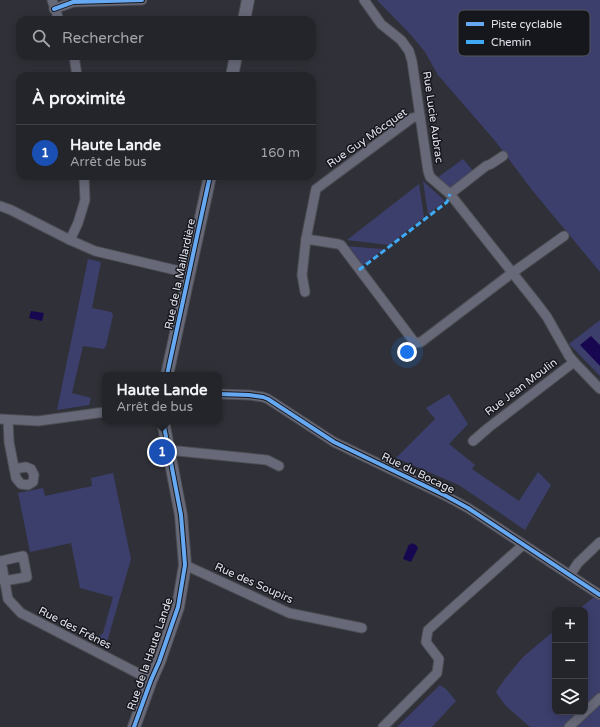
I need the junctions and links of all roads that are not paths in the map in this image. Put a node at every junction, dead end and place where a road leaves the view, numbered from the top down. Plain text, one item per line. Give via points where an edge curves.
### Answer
1 (142, 0) edge
2 (248, 0) edge
3 (364, 0) edge
4 (53, 4) edge
5 (58, 16) edge
6 (245, 16) edge
7 (75, 60) edge
8 (235, 60) edge
9 (76, 72) edge
10 (233, 72) edge
11 (420, 116) junction
12 (503, 156) dead end
13 (84, 180) edge
14 (209, 180) edge
15 (450, 194) junction
16 (0, 206) edge
17 (564, 236) dead end
18 (306, 239) junction
19 (70, 240) junction
20 (189, 273) junction
21 (512, 273) junction
22 (305, 292) dead end
23 (574, 362) junction
24 (169, 372) edge
25 (600, 389) edge
26 (222, 394) edge
27 (102, 412) edge
28 (4, 420) edge
29 (164, 424) edge
30 (473, 441) dead end
31 (168, 450) junction
32 (279, 466) dead end
33 (14, 469) dead end
34 (600, 542) edge
35 (523, 545) junction
36 (185, 565) junction
37 (570, 575) junction
38 (4, 581) dead end
39 (600, 595) edge
40 (362, 628) dead end
41 (151, 680) junction
42 (600, 698) edge
43 (134, 727) edge
44 (383, 727) edge
45 (569, 727) edge

1 - 4 street
2 - 6 street
3 - 11 street, Rue Lucie Aubrac via 381,24 401,40 409,51
4 - 5 street
7 - 9 street
8 - 10 street
11 - 15 street, Rue Lucie Aubrac via 430,177
11 - 18 street, Rue Guy Môcquet via 412,118 316,189
12 - 15 street
13 - 19 street via 85,200
14 - 20 street, Rue de la Maillardière
15 - 21 street, Rue Lucie Aubrac
16 - 19 street
17 - 21 street
18 - 21 street via 341,245 415,343 421,342
18 - 22 street, Rue Guy Môcquet via 302,274
19 - 20 street via 95,251
20 - 24 street, Rue de la Maillardière
21 - 23 street, Rue Lucie Aubrac via 546,317
23 - 25 street, Rue Jean Moulin
23 - 30 street, Rue Jean Moulin
26 - 35 street, Rue du Bocage via 249,394 268,399 334,442 468,508
27 - 28 street via 38,421
28 - 33 street
29 - 31 street, Rue de la Haute Lande
31 - 32 street via 267,460
31 - 36 street, Rue de la Haute Lande via 181,515
34 - 37 street via 578,563
35 - 37 street, Rue du Bocage
35 - 44 street via 428,630 426,642 439,659 437,673
36 - 40 street, Rue des Soupirs via 289,613
36 - 41 street, Rue de la Haute Lande via 178,606
37 - 39 street, Rue du Bocage
38 - 41 street, Rue des Frênes via 8,599 21,613
41 - 43 street, Rue de la Haute Lande
42 - 45 street

